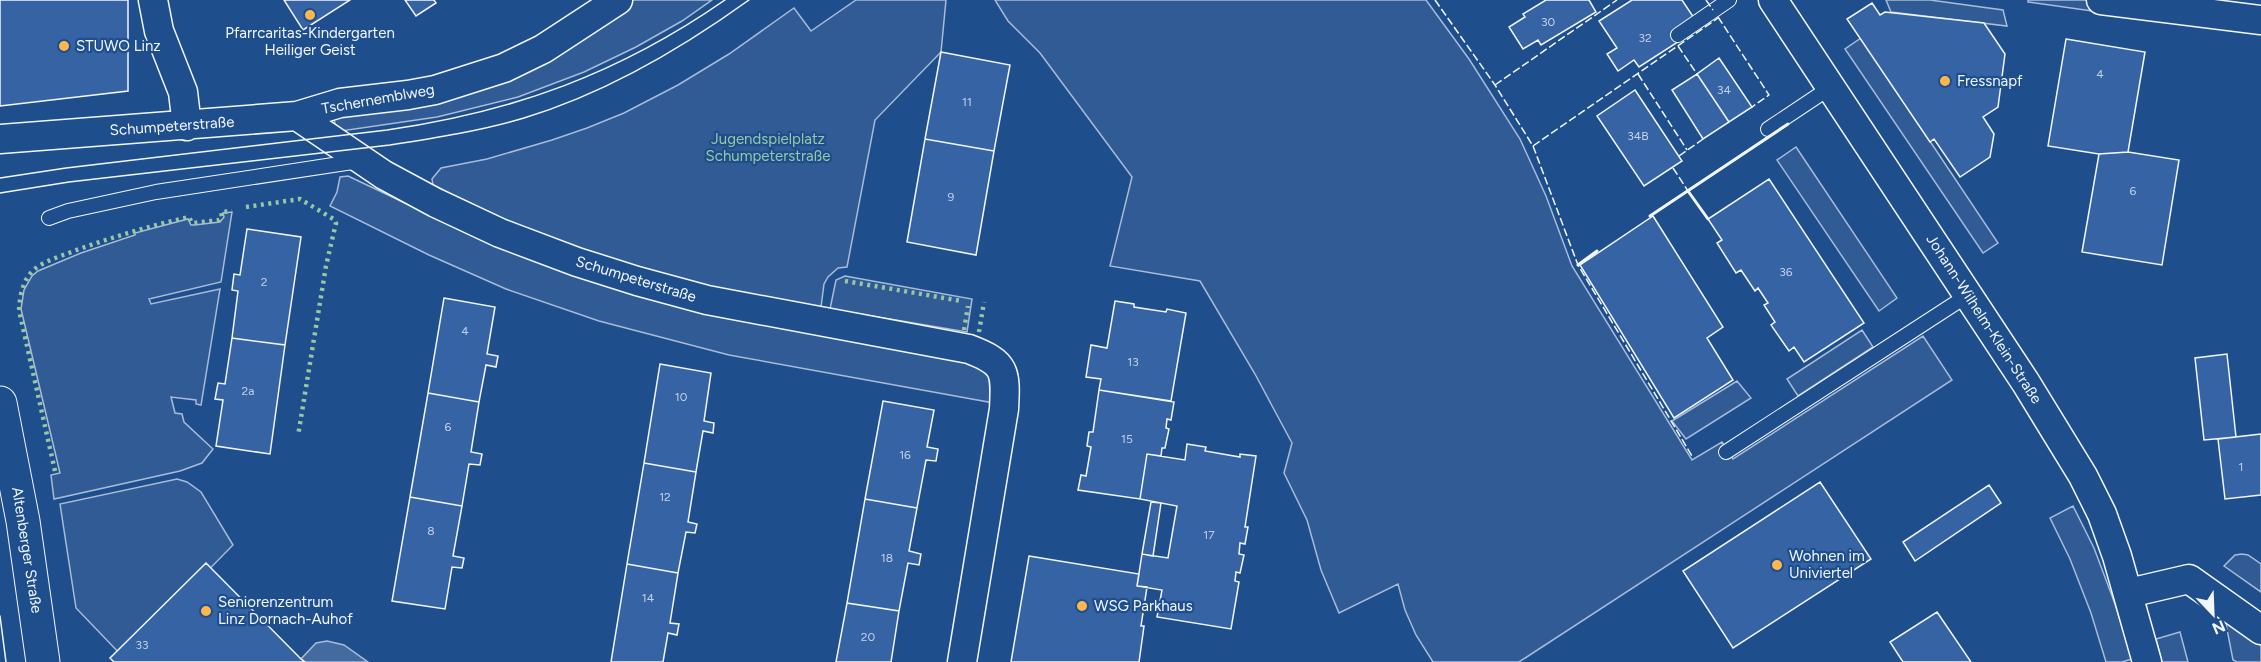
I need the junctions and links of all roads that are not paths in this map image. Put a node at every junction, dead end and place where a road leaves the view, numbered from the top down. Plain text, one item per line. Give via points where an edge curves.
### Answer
1 (153, 0) edge
2 (618, 0) edge
3 (1729, 0) edge
4 (1773, 0) edge
5 (2101, 0) edge
6 (2261, 20) edge
7 (1678, 36) dead end
8 (1832, 87) junction
9 (297, 116) junction
10 (187, 126) junction
11 (1768, 129) dead end
12 (0, 139) edge
13 (362, 161) junction
14 (49, 218) dead end
15 (1968, 295) junction
16 (0, 403) edge
17 (1726, 452) dead end
18 (2128, 593) junction
19 (2261, 630) edge
20 (43, 662) edge
21 (962, 662) edge
22 (2147, 662) edge

1 - 10 street via 159,31 183,92
2 - 9 street, Tschernemblweg via 543,49 504,68 435,90 340,103
3 - 7 lane
4 - 8 street, Johann-Wilhelm-Klein-Straße
5 - 6 street
8 - 11 lane
8 - 15 street, Johann-Wilhelm-Klein-Straße
9 - 10 street, Schumpeterstraße
9 - 13 street, Schumpeterstraße
10 - 12 street, Schumpeterstraße
13 - 14 lane via 165,190
13 - 21 street, Schumpeterstraße via 436,203 577,262 707,300 969,349 989,357 1000,367 1006,382 1004,409
15 - 17 lane
15 - 18 street, Johann-Wilhelm-Klein-Straße via 2083,476 2102,514
16 - 20 street, Altenberger Straße via 23,521
18 - 19 street via 2188,579
18 - 22 street, Johann-Wilhelm-Klein-Straße

